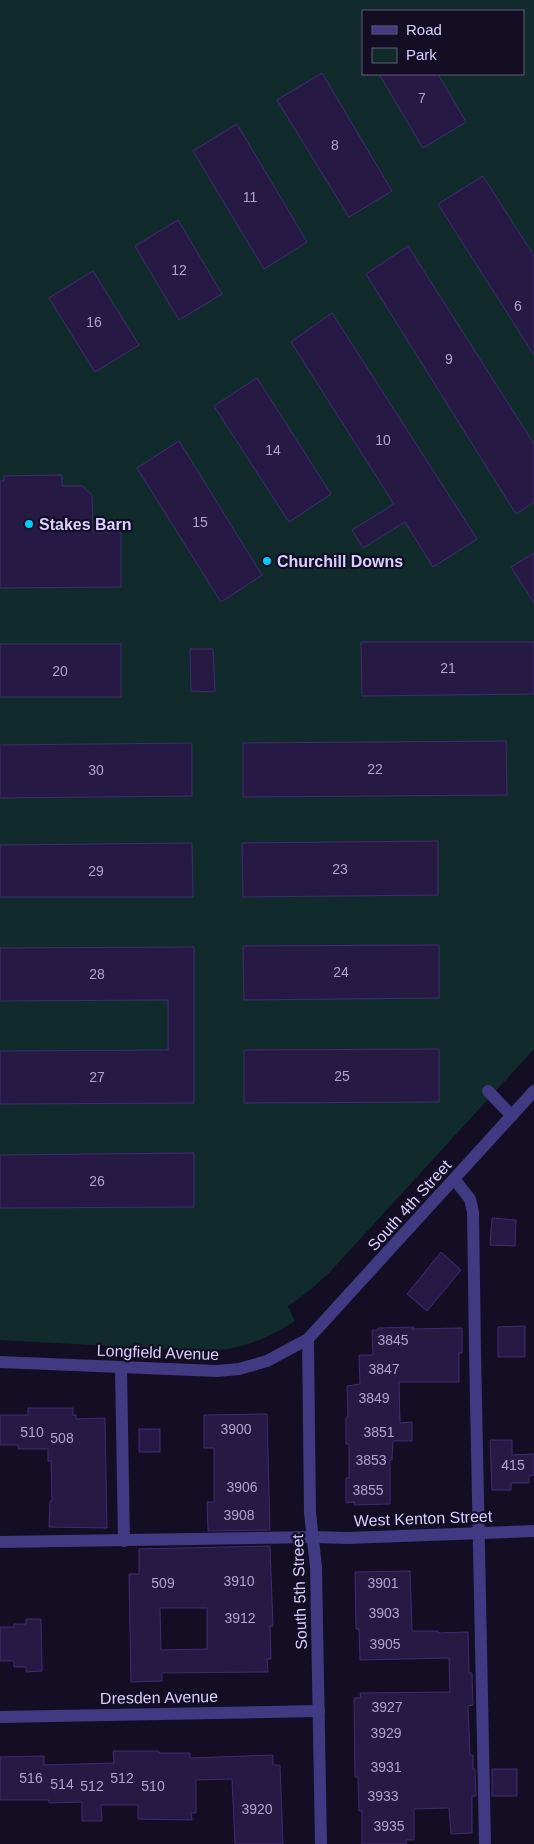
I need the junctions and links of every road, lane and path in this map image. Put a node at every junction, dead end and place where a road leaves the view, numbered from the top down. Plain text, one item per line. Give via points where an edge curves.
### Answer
1 (488, 1091) dead end
2 (534, 1091) edge
3 (512, 1116) junction
4 (454, 1179) junction
5 (308, 1339) junction
6 (0, 1362) edge
7 (121, 1368) junction
8 (534, 1531) edge
9 (479, 1532) junction
10 (314, 1537) junction
11 (124, 1541) junction
12 (0, 1542) edge
13 (319, 1711) junction
14 (0, 1716) edge
15 (321, 1844) edge
16 (485, 1844) edge

1 - 3 street
2 - 3 street, South 4th Street
3 - 4 street, South 4th Street
4 - 5 street, South 4th Street
4 - 9 street via 470,1198 473,1212
5 - 7 street, Longfield Avenue via 267,1361 239,1369 195,1372
5 - 10 street, South 5th Street via 310,1513
6 - 7 street, Longfield Avenue
7 - 11 street
8 - 9 street, West Kenton Street
9 - 10 street, West Kenton Street
9 - 16 street
10 - 11 street, West Kenton Street
10 - 13 street, South 5th Street
11 - 12 street, West Kenton Street
13 - 14 street, Dresden Avenue
13 - 15 street, South 5th Street

